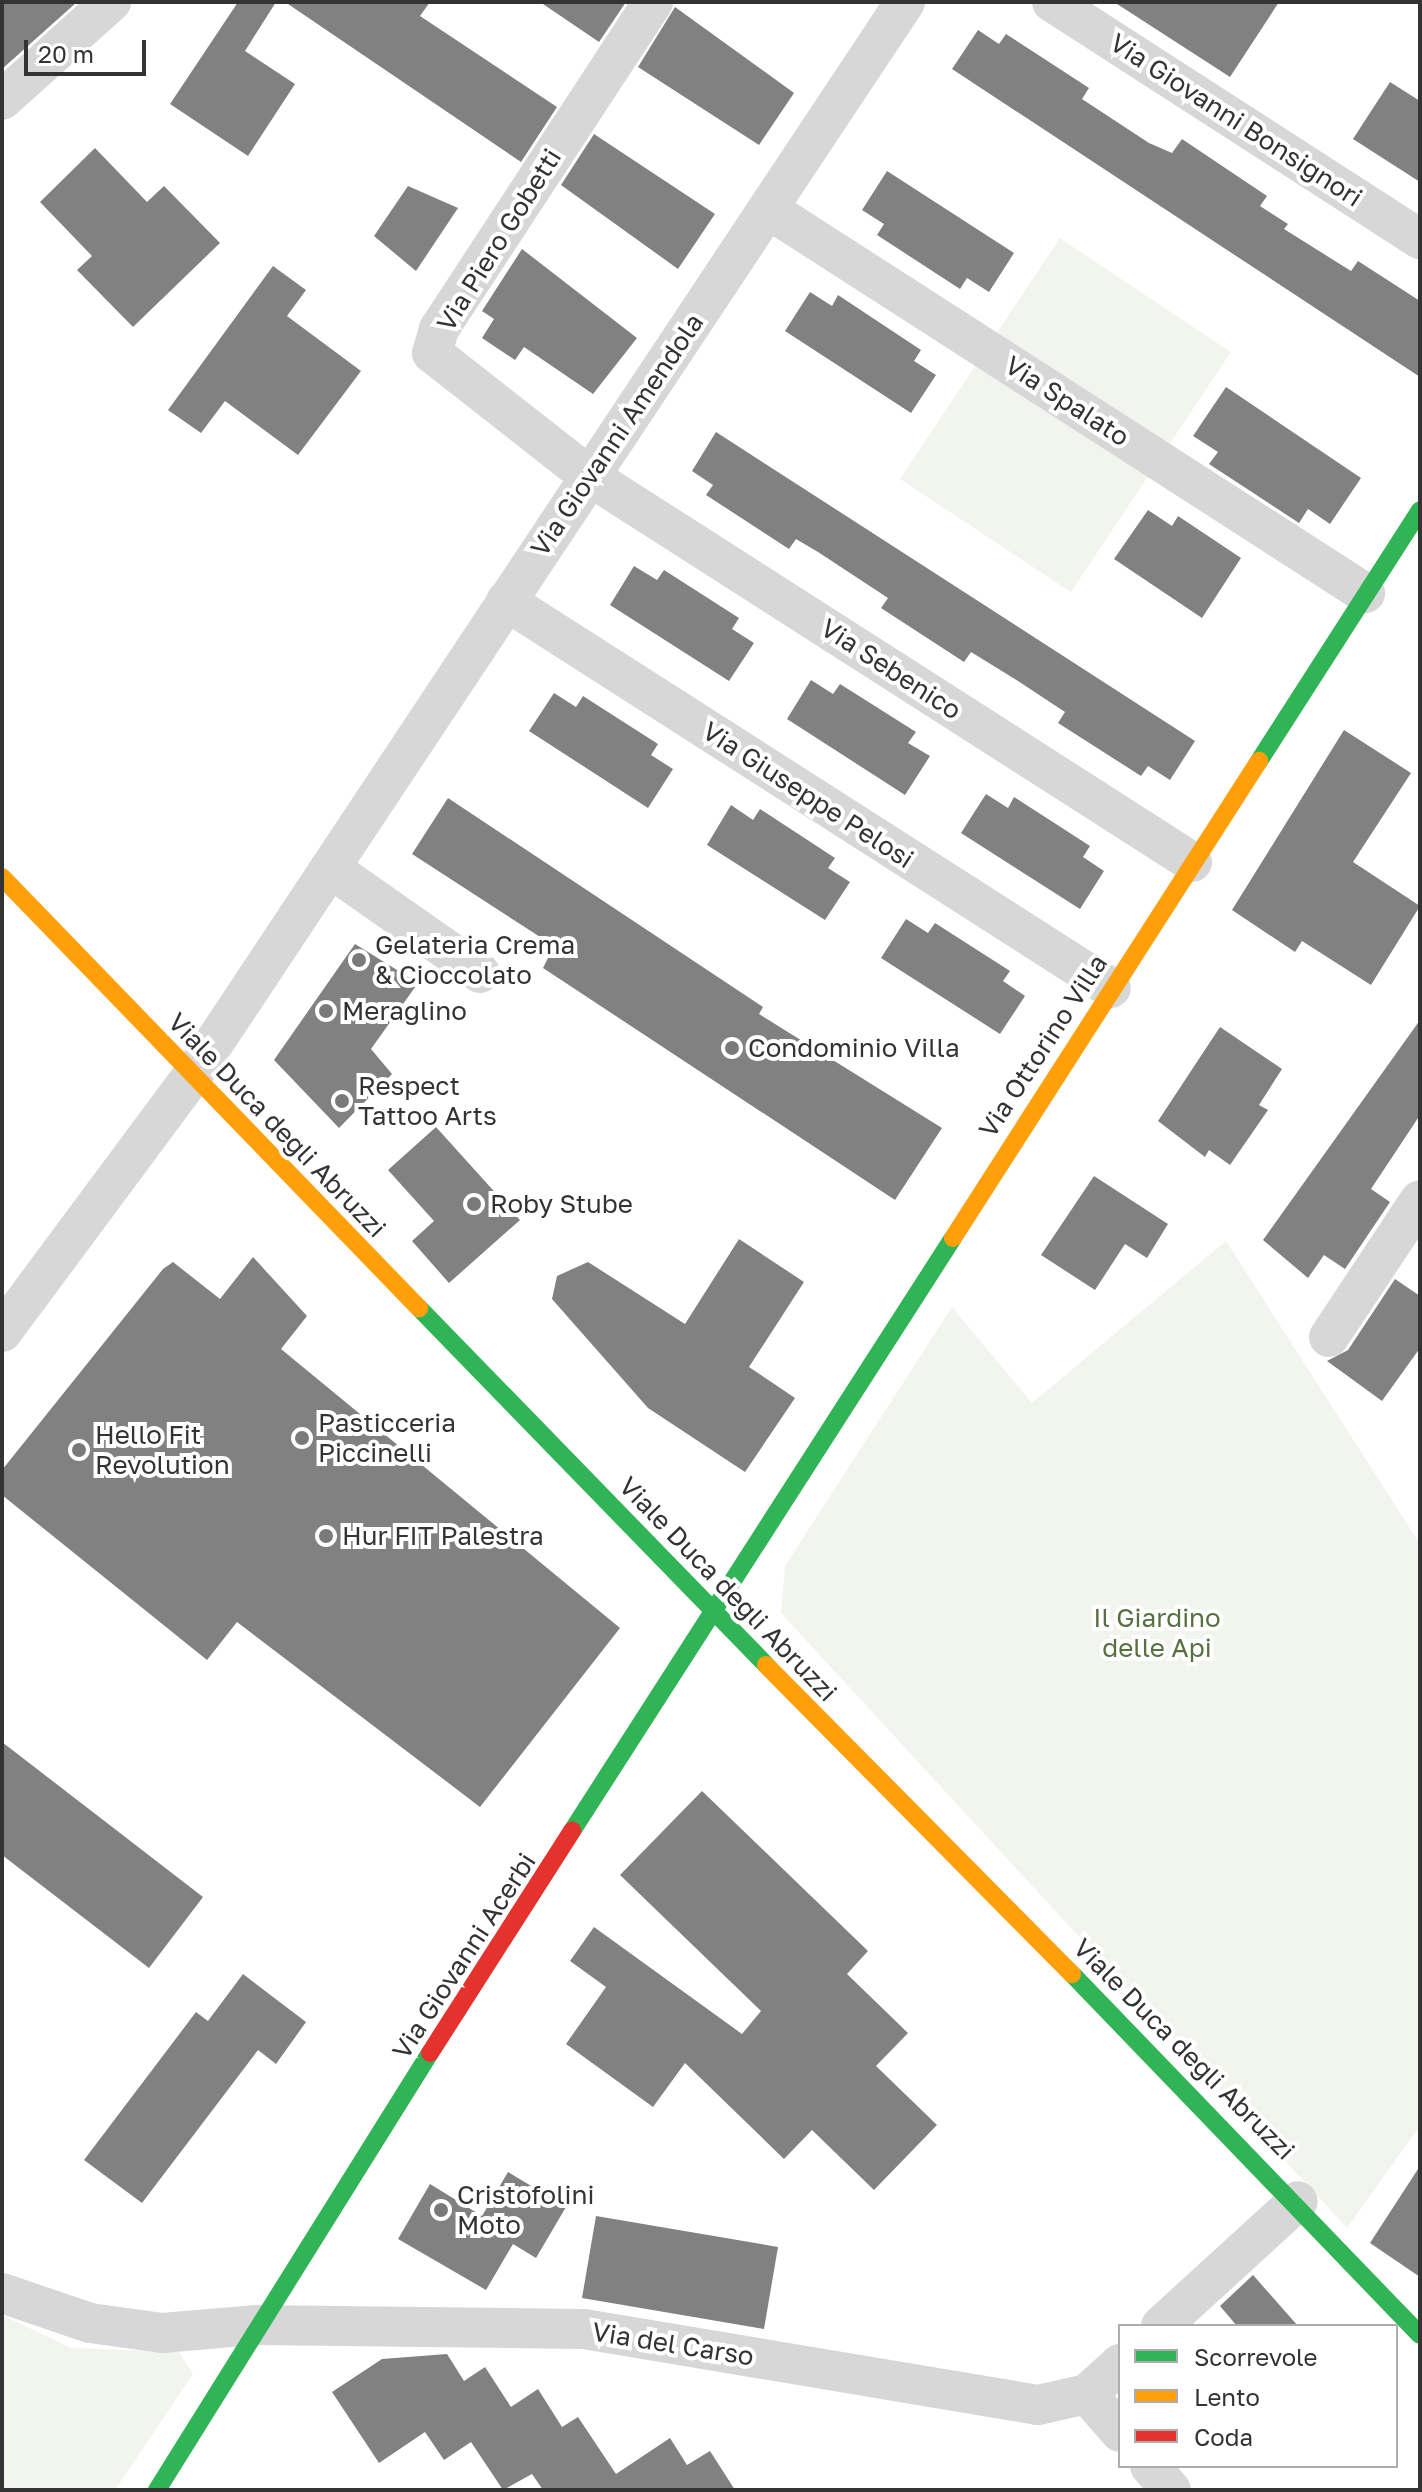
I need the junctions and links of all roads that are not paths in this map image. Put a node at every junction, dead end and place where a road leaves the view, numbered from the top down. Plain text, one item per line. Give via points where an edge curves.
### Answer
1 (111, 2) edge
2 (653, 2) edge
3 (905, 2) edge
4 (1052, 2) edge
5 (2, 100) edge
6 (768, 209) junction
7 (1420, 239) edge
8 (589, 476) junction
9 (1420, 510) edge
10 (1365, 593) junction
11 (506, 601) junction
12 (1192, 862) junction
13 (330, 868) junction
14 (2, 877) edge
15 (480, 973) dead end
16 (1111, 988) junction
17 (192, 1076) junction
18 (1420, 1200) edge
19 (2, 1332) edge
20 (1329, 1337) dead end
21 (716, 1615) junction
22 (1298, 2201) junction
23 (2, 2293) edge
24 (1163, 2324) edge
25 (255, 2325) junction
26 (1420, 2335) edge
27 (1118, 2366) edge
28 (1087, 2394) junction
29 (1118, 2430) edge
30 (1152, 2468) edge
31 (157, 2490) edge
32 (1171, 2490) edge

1 - 5 street
2 - 8 street, Via Piero Gobetti via 439,329 432,353
3 - 6 street, Via Giovanni Amendola
4 - 7 street, Via Giovanni Bonsignori
6 - 8 street, Via Giovanni Amendola
6 - 10 street, Via Spalato
8 - 11 street, Via Giovanni Amendola
8 - 12 street, Via Sebenico
9 - 10 street, Via Ottorino Villa
10 - 12 street, Via Ottorino Villa
11 - 13 street, Via Giovanni Amendola
11 - 16 street, Via Giuseppe Pelosi
12 - 16 street, Via Ottorino Villa
13 - 15 street
13 - 17 street, Via Giovanni Amendola
14 - 17 street, Viale Duca degli Abruzzi
16 - 21 street, Via Ottorino Villa
17 - 19 street, Via Giovanni Amendola
17 - 21 street, Viale Duca degli Abruzzi
18 - 20 street
21 - 22 street, Viale Duca degli Abruzzi
21 - 25 street, Via Giovanni Acerbi
22 - 24 street
22 - 26 street, Viale Duca degli Abruzzi
23 - 25 street, Via del Carso via 129,2331
25 - 28 street, Via del Carso via 584,2329 1038,2405
25 - 31 street
27 - 28 street, Via del Carso
28 - 29 street
30 - 32 street

